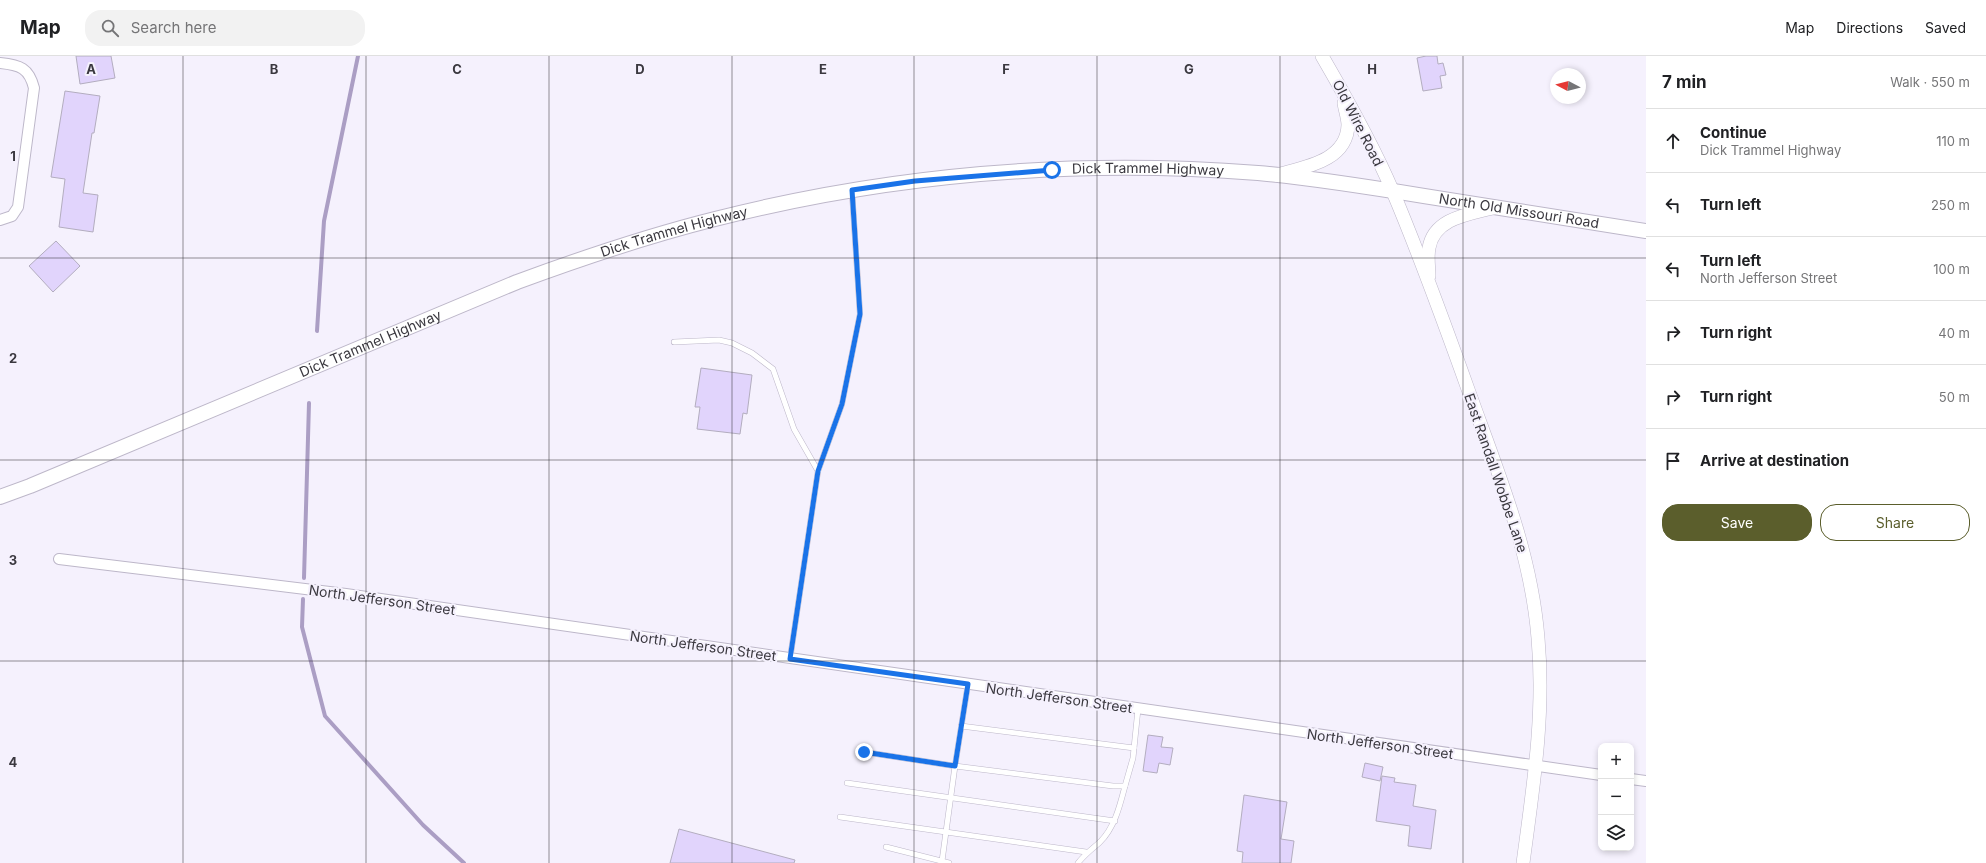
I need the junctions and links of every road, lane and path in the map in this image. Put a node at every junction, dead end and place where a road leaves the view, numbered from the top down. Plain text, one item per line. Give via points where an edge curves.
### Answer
1 (1322, 56) edge
2 (0, 63) edge
3 (1342, 90) junction
4 (1277, 175) junction
5 (852, 190) junction
6 (1392, 191) junction
7 (1496, 207) junction
8 (0, 220) edge
9 (1646, 231) edge
10 (1429, 284) junction
11 (674, 342) dead end
12 (818, 471) junction
13 (0, 497) edge
14 (59, 558) dead end
15 (790, 659) junction
16 (968, 684) junction
17 (1138, 709) junction
18 (961, 726) junction
19 (1134, 748) junction
20 (864, 752) dead end
21 (955, 766) junction
22 (1536, 767) junction
23 (1598, 775) edge
24 (1634, 779) edge
25 (1646, 781) edge
26 (846, 783) dead end
27 (1125, 786) junction
28 (950, 798) junction
29 (840, 817) dead end
30 (1115, 821) junction
31 (946, 832) junction
32 (886, 847) dead end
33 (1086, 852) junction
34 (942, 861) junction
35 (948, 863) edge
36 (1078, 863) edge
37 (1523, 863) edge

1 - 3 street, Old Wire Road
2 - 8 street via 19,66 27,71 34,88 18,207 12,216
3 - 4 street via 1348,125 1342,147 1322,162
3 - 6 street, Old Wire Road
4 - 5 main road, Dick Trammel Highway via 1182,169 1052,170 915,181
4 - 6 main road, Dick Trammel Highway
5 - 12 lane via 860,314 842,404
5 - 13 main road, Dick Trammel Highway via 713,219 582,258 517,282
6 - 7 main road, North Old Missouri Road
6 - 10 street, East Randall Wobbe Lane
7 - 9 main road, North Old Missouri Road
7 - 10 street via 1452,219 1437,230 1429,248
10 - 22 street, East Randall Wobbe Lane via 1519,531 1532,586 1541,702
11 - 12 lane via 719,340 732,343 752,353 773,369 794,429
12 - 15 lane
14 - 15 street, North Jefferson Street via 346,594
15 - 16 street, North Jefferson Street
16 - 17 street, North Jefferson Street
16 - 18 lane
17 - 19 lane
17 - 22 street, North Jefferson Street
18 - 19 lane
18 - 21 lane
19 - 27 lane
20 - 21 lane
21 - 27 lane
21 - 28 lane
22 - 23 street
22 - 37 street, East Randall Wobbe Lane
24 - 25 street
26 - 28 lane
27 - 30 lane
28 - 30 lane
28 - 31 lane
29 - 31 lane
30 - 33 lane via 1101,841
31 - 33 lane
31 - 34 lane
32 - 34 lane
33 - 36 lane
34 - 35 lane

